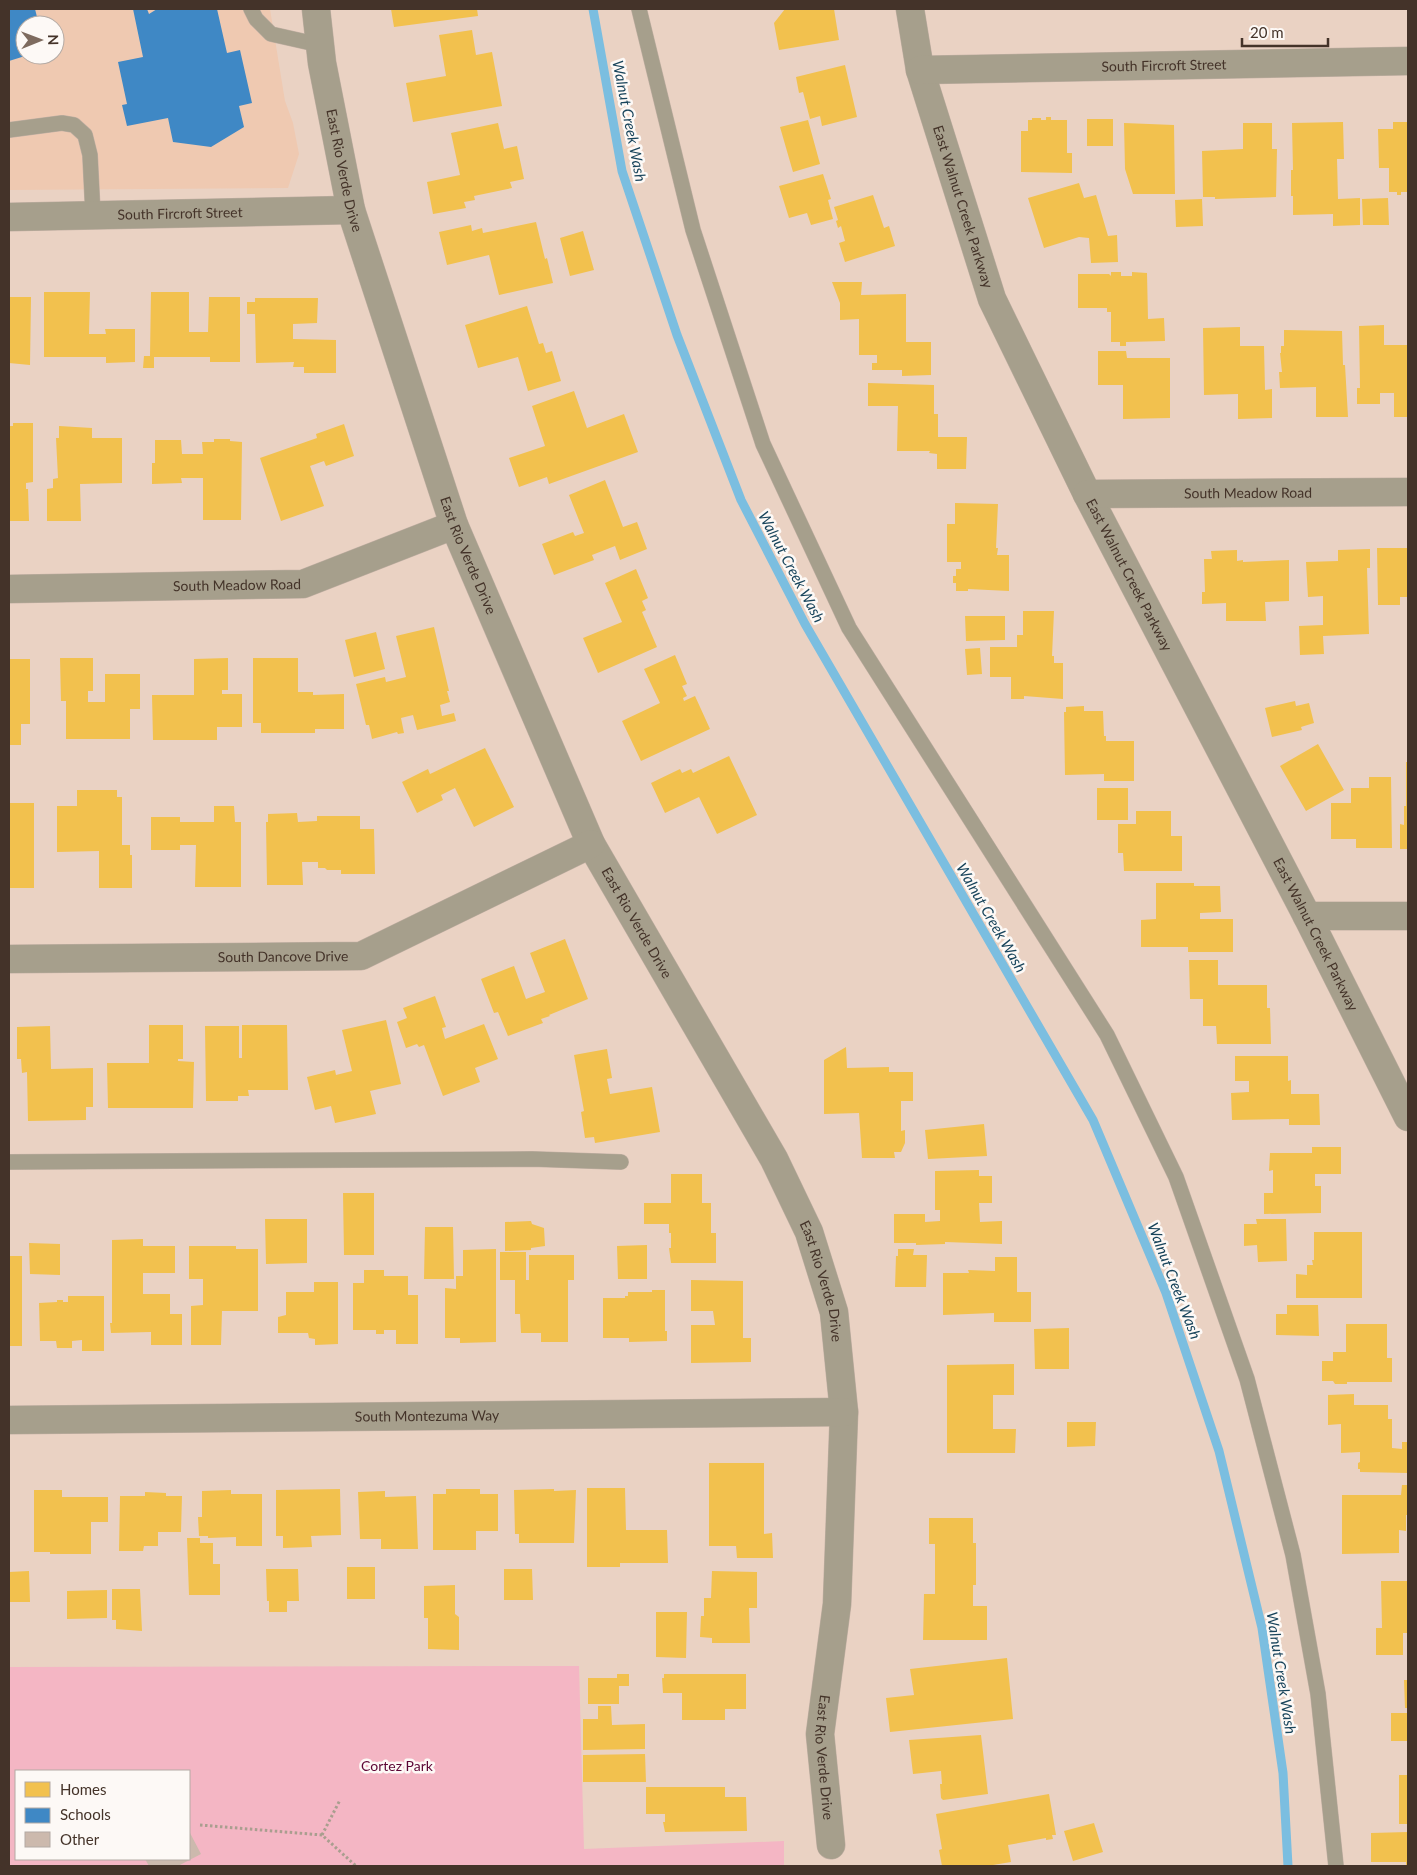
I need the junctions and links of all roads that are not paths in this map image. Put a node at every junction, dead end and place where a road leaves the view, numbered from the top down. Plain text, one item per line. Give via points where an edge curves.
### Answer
1 (251, 9) edge
2 (316, 9) edge
3 (639, 9) edge
4 (910, 9) edge
5 (320, 46) junction
6 (1408, 61) edge
7 (920, 70) junction
8 (9, 130) edge
9 (351, 210) junction
10 (92, 215) junction
11 (9, 217) edge
12 (1408, 492) edge
13 (1087, 494) junction
14 (454, 525) junction
15 (9, 589) edge
16 (591, 844) junction
17 (1307, 916) junction
18 (1408, 916) edge
19 (9, 959) edge
20 (1408, 1117) edge
21 (9, 1162) edge
22 (622, 1162) dead end
23 (844, 1412) junction
24 (9, 1420) edge
25 (831, 1845) dead end
26 (1336, 1866) edge

1 - 5 lane via 256,19 272,34
2 - 5 street, East Rio Verde Drive
3 - 26 lane via 693,230 763,444 849,628 1107,1035 1176,1177 1247,1379 1293,1555 1318,1694
4 - 7 street, East Walnut Creek Parkway
5 - 9 street, East Rio Verde Drive
6 - 7 street, South Fircroft Street
7 - 13 street, East Walnut Creek Parkway via 992,299
8 - 10 lane via 62,122 74,125 85,135 90,155
9 - 10 street, South Fircroft Street
9 - 14 street, East Rio Verde Drive
10 - 11 street, South Fircroft Street
12 - 13 street, South Meadow Road
13 - 17 street, East Walnut Creek Parkway
14 - 15 street, South Meadow Road via 304,584
14 - 16 street, East Rio Verde Drive
16 - 19 street, South Dancove Drive via 361,956
16 - 23 street, East Rio Verde Drive via 774,1158 809,1232 834,1312
17 - 18 street
17 - 20 street, East Walnut Creek Parkway
21 - 22 lane via 512,1159
23 - 24 street, South Montezuma Way
23 - 25 street, East Rio Verde Drive via 836,1604 820,1734

